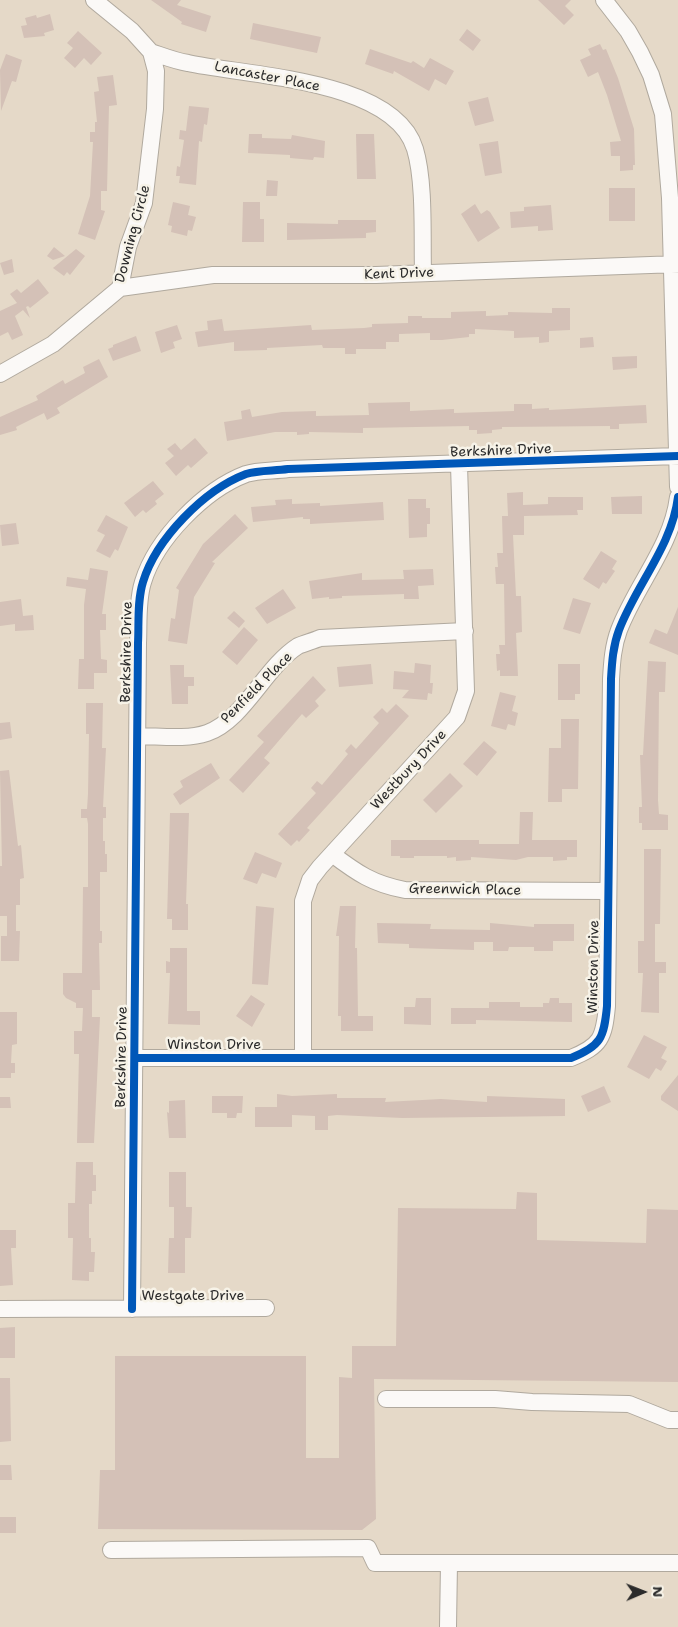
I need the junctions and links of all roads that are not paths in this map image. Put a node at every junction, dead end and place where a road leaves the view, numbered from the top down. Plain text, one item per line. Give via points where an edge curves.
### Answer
1 (94, 0) edge
2 (604, 0) edge
3 (151, 52) junction
4 (675, 265) edge
5 (423, 274) junction
6 (120, 288) junction
7 (0, 374) edge
8 (678, 456) edge
9 (460, 465) junction
10 (678, 487) edge
11 (678, 497) edge
12 (464, 631) junction
13 (138, 736) junction
14 (332, 854) junction
15 (607, 891) junction
16 (303, 1057) junction
17 (135, 1058) junction
18 (266, 1308) dead end
19 (0, 1309) edge
20 (132, 1309) junction
21 (386, 1399) dead end
22 (678, 1420) edge
23 (111, 1550) dead end
24 (449, 1563) junction
25 (678, 1563) edge
26 (448, 1627) edge

1 - 3 street via 132,31
2 - 4 street via 628,30 640,52 663,114
3 - 5 street, Lancaster Place via 187,63 310,83 376,106 396,118 411,137 418,159
3 - 6 street, Downing Circle via 156,72 150,159 144,203 128,247
4 - 5 street, Kent Drive
4 - 8 street
5 - 6 street, Kent Drive via 213,275
6 - 7 street, Downing Circle via 53,344
8 - 9 street, Berkshire Drive
8 - 10 street
9 - 12 street, Westbury Drive
9 - 13 street, Berkshire Drive via 248,473 210,494 152,557 142,583
11 - 15 street, Winston Drive via 671,529 626,614 613,650
12 - 13 street, Penfield Place via 320,638 299,646 287,656 232,715 209,732
12 - 14 street, Westbury Drive via 466,690 457,717
13 - 17 street, Berkshire Drive
14 - 15 street, Greenwich Place via 373,882 405,890
14 - 16 street, Westbury Drive via 310,880 303,901
15 - 16 street, Winston Drive via 605,1030 599,1042 586,1052 571,1058
16 - 17 street, Winston Drive
17 - 20 street, Berkshire Drive
18 - 20 street, Westgate Drive
19 - 20 street, Westgate Drive
21 - 22 street via 630,1404 670,1420
23 - 24 street via 368,1548 375,1563
24 - 25 street
24 - 26 street

